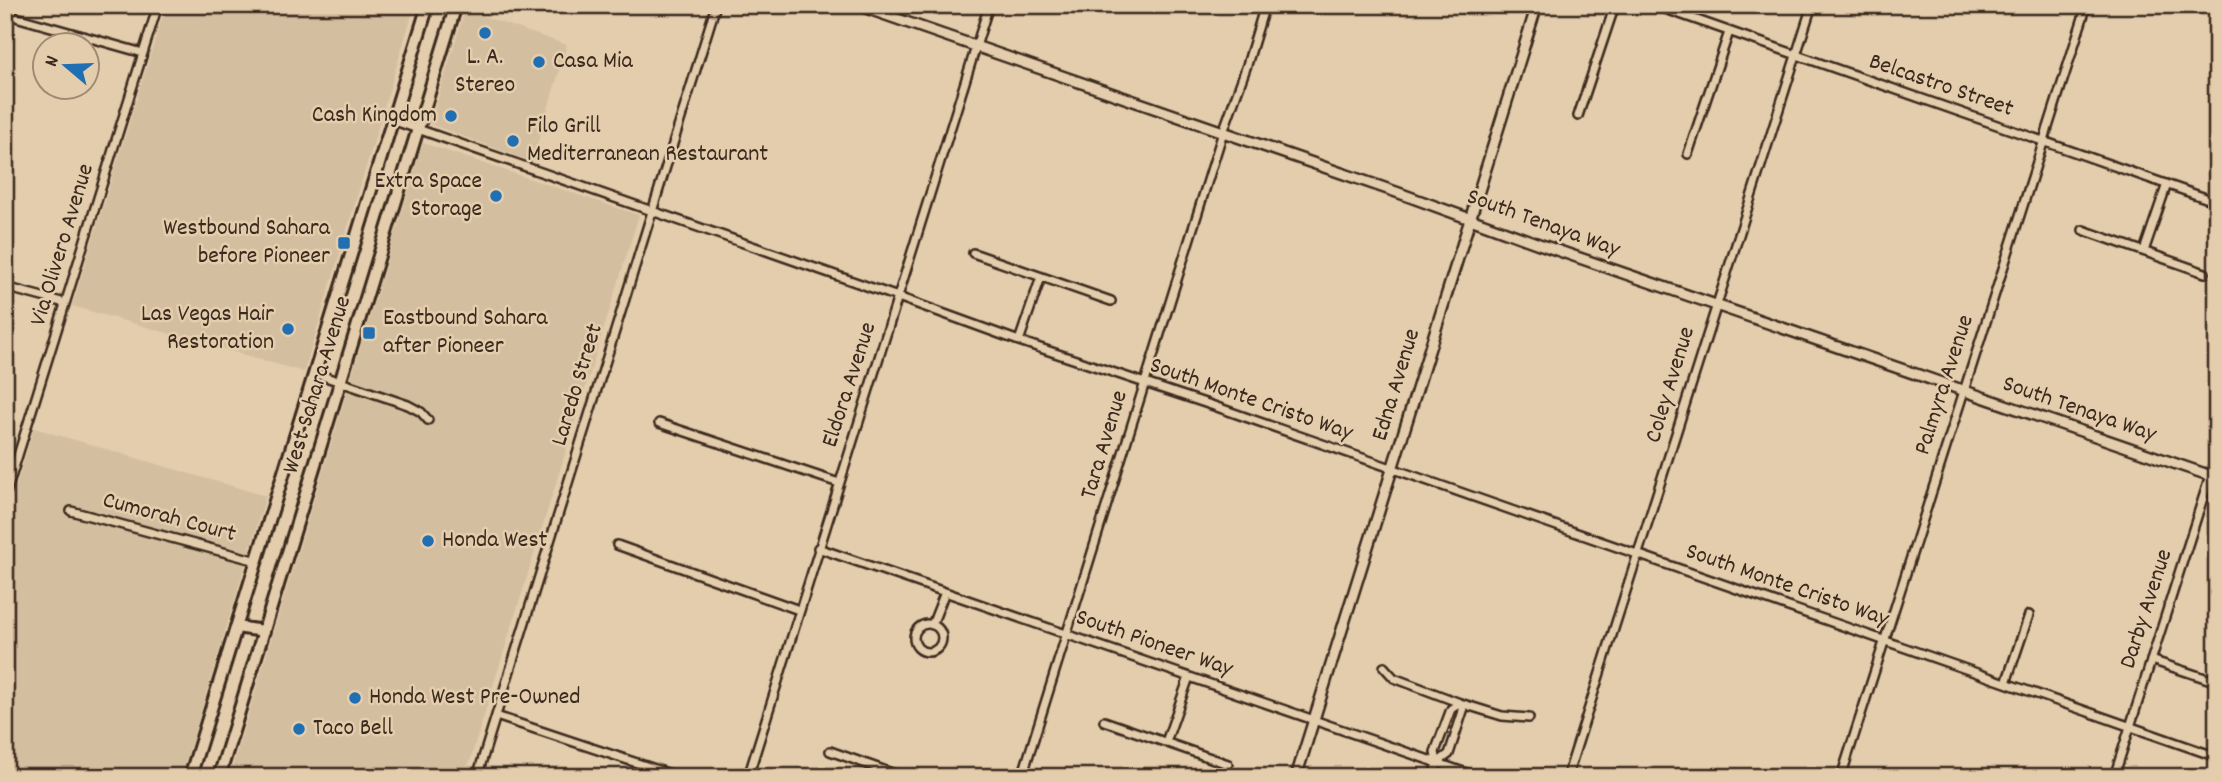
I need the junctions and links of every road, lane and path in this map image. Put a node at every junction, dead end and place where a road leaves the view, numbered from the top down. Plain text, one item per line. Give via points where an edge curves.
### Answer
1 (158, 5) edge
2 (428, 5) edge
3 (456, 5) edge
4 (716, 5) edge
5 (857, 5) edge
6 (989, 5) edge
7 (1265, 5) edge
8 (1536, 5) edge
9 (1615, 5) edge
10 (1654, 5) edge
11 (1812, 5) edge
12 (2087, 5) edge
13 (1673, 8) edge
14 (5, 14) edge
15 (1729, 32) junction
16 (976, 47) junction
17 (143, 53) junction
18 (1796, 55) junction
19 (1578, 116) dead end
20 (393, 120) junction
21 (419, 129) junction
22 (1223, 132) junction
23 (2043, 141) junction
24 (1688, 154) dead end
25 (2166, 184) junction
26 (2217, 202) edge
27 (652, 212) junction
28 (1469, 218) junction
29 (2083, 230) dead end
30 (2144, 251) junction
31 (972, 253) dead end
32 (2205, 273) dead end
33 (1041, 277) junction
34 (5, 287) edge
35 (898, 297) junction
36 (1111, 301) dead end
37 (65, 303) junction
38 (1717, 305) junction
39 (1019, 341) junction
40 (314, 373) junction
41 (341, 382) junction
42 (1144, 383) junction
43 (1963, 391) junction
44 (428, 420) dead end
45 (659, 423) dead end
46 (2217, 454) edge
47 (1391, 468) junction
48 (2213, 477) edge
49 (839, 483) junction
50 (7, 486) edge
51 (5, 497) edge
52 (71, 511) dead end
53 (617, 545) dead end
54 (818, 548) junction
55 (1638, 554) junction
56 (257, 561) junction
57 (945, 592) junction
58 (799, 610) junction
59 (2029, 615) dead end
60 (932, 625) dead end
61 (236, 627) junction
62 (264, 631) junction
63 (1066, 634) junction
64 (1884, 640) junction
65 (2151, 660) junction
66 (1384, 667) dead end
67 (1189, 677) junction
68 (2217, 682) edge
69 (2006, 683) junction
70 (1460, 703) junction
71 (496, 716) junction
72 (1529, 718) dead end
73 (1313, 720) junction
74 (1104, 721) dead end
75 (2129, 726) junction
76 (1166, 742) junction
77 (830, 751) dead end
78 (2217, 757) edge
79 (1437, 763) junction
80 (1228, 764) dead end
81 (887, 774) edge
82 (190, 777) edge
83 (219, 777) edge
84 (477, 777) edge
85 (679, 777) edge
86 (748, 777) edge
87 (903, 777) edge
88 (1022, 777) edge
89 (1296, 777) edge
90 (1433, 777) edge
91 (1478, 777) edge
92 (1567, 777) edge
93 (1841, 777) edge
94 (2114, 777) edge

1 - 17 street, Via Olivero Avenue
2 - 20 main road, West Sahara Avenue
3 - 21 main road, West Sahara Avenue
4 - 27 street, Laredo Street
5 - 16 street, South Tenaya Way
6 - 16 street, Eldora Avenue
7 - 22 street, Tara Avenue
8 - 28 street, Edna Avenue
9 - 19 street
10 - 13 street, Belcastro Street
11 - 18 street, Coley Avenue
12 - 23 street, Palmyra Avenue
13 - 15 street, Belcastro Street
14 - 17 street
15 - 18 street, Belcastro Street
15 - 24 street
16 - 22 street, South Tenaya Way
16 - 35 street, Eldora Avenue
17 - 37 street, Via Olivero Avenue
18 - 23 street, Belcastro Street
18 - 38 street, Coley Avenue
20 - 21 street, South Monte Cristo Way
20 - 40 main road, West Sahara Avenue
21 - 27 street, South Monte Cristo Way
21 - 41 main road, West Sahara Avenue
22 - 28 street, South Tenaya Way
22 - 42 street, Tara Avenue
23 - 25 street, Belcastro Street
23 - 43 street, Palmyra Avenue
25 - 26 street, Belcastro Street
25 - 30 street
27 - 35 street, South Monte Cristo Way
27 - 71 street, Laredo Street
28 - 38 street, South Tenaya Way
28 - 47 street, Edna Avenue
29 - 30 street
30 - 32 street
31 - 33 street
33 - 36 street
33 - 39 street
34 - 37 street
35 - 39 street, South Monte Cristo Way
35 - 49 street, Eldora Avenue
37 - 50 street, Via Olivero Avenue
38 - 43 street, South Tenaya Way
38 - 55 street, Coley Avenue
39 - 42 street, South Monte Cristo Way
40 - 41 street
40 - 56 main road, West Sahara Avenue
41 - 44 street via 408,405
41 - 62 main road, West Sahara Avenue
42 - 47 street, South Monte Cristo Way
42 - 63 street, Tara Avenue
43 - 48 street, South Tenaya Way
43 - 64 street, Palmyra Avenue
45 - 49 street
46 - 48 street, Darby Avenue
47 - 55 street, South Monte Cristo Way
47 - 73 street, Edna Avenue
48 - 65 street, Darby Avenue
49 - 54 street, Eldora Avenue
50 - 51 street, Via Olivero Avenue
52 - 56 street, Cumorah Court
53 - 58 street
54 - 57 street, South Pioneer Way
54 - 58 street, Eldora Avenue
55 - 64 street, South Monte Cristo Way
55 - 92 street, Coley Avenue
56 - 61 main road, West Sahara Avenue
57 - 60 street
57 - 63 street, South Pioneer Way
58 - 86 street, Eldora Avenue
59 - 69 street
61 - 62 main road
61 - 82 main road, West Sahara Avenue
62 - 83 main road, West Sahara Avenue
63 - 67 street, South Pioneer Way
63 - 88 street, Tara Avenue
64 - 69 street, South Monte Cristo Way
64 - 93 street, Palmyra Avenue
65 - 68 street
65 - 75 street, Darby Avenue
66 - 70 street via 1394,678
67 - 73 street, South Pioneer Way
67 - 76 street
69 - 75 street, South Monte Cristo Way
70 - 72 street via 1502,716
70 - 79 street via 1451,709 1435,752
70 - 79 street via 1463,711 1449,754
71 - 84 street, Laredo Street
71 - 85 street
73 - 79 street, South Pioneer Way
73 - 89 street, Edna Avenue
74 - 76 street
75 - 78 street, South Monte Cristo Way
75 - 94 street, Darby Avenue
76 - 80 street
77 - 81 street
79 - 90 street
79 - 91 street, South Pioneer Way
81 - 87 street

